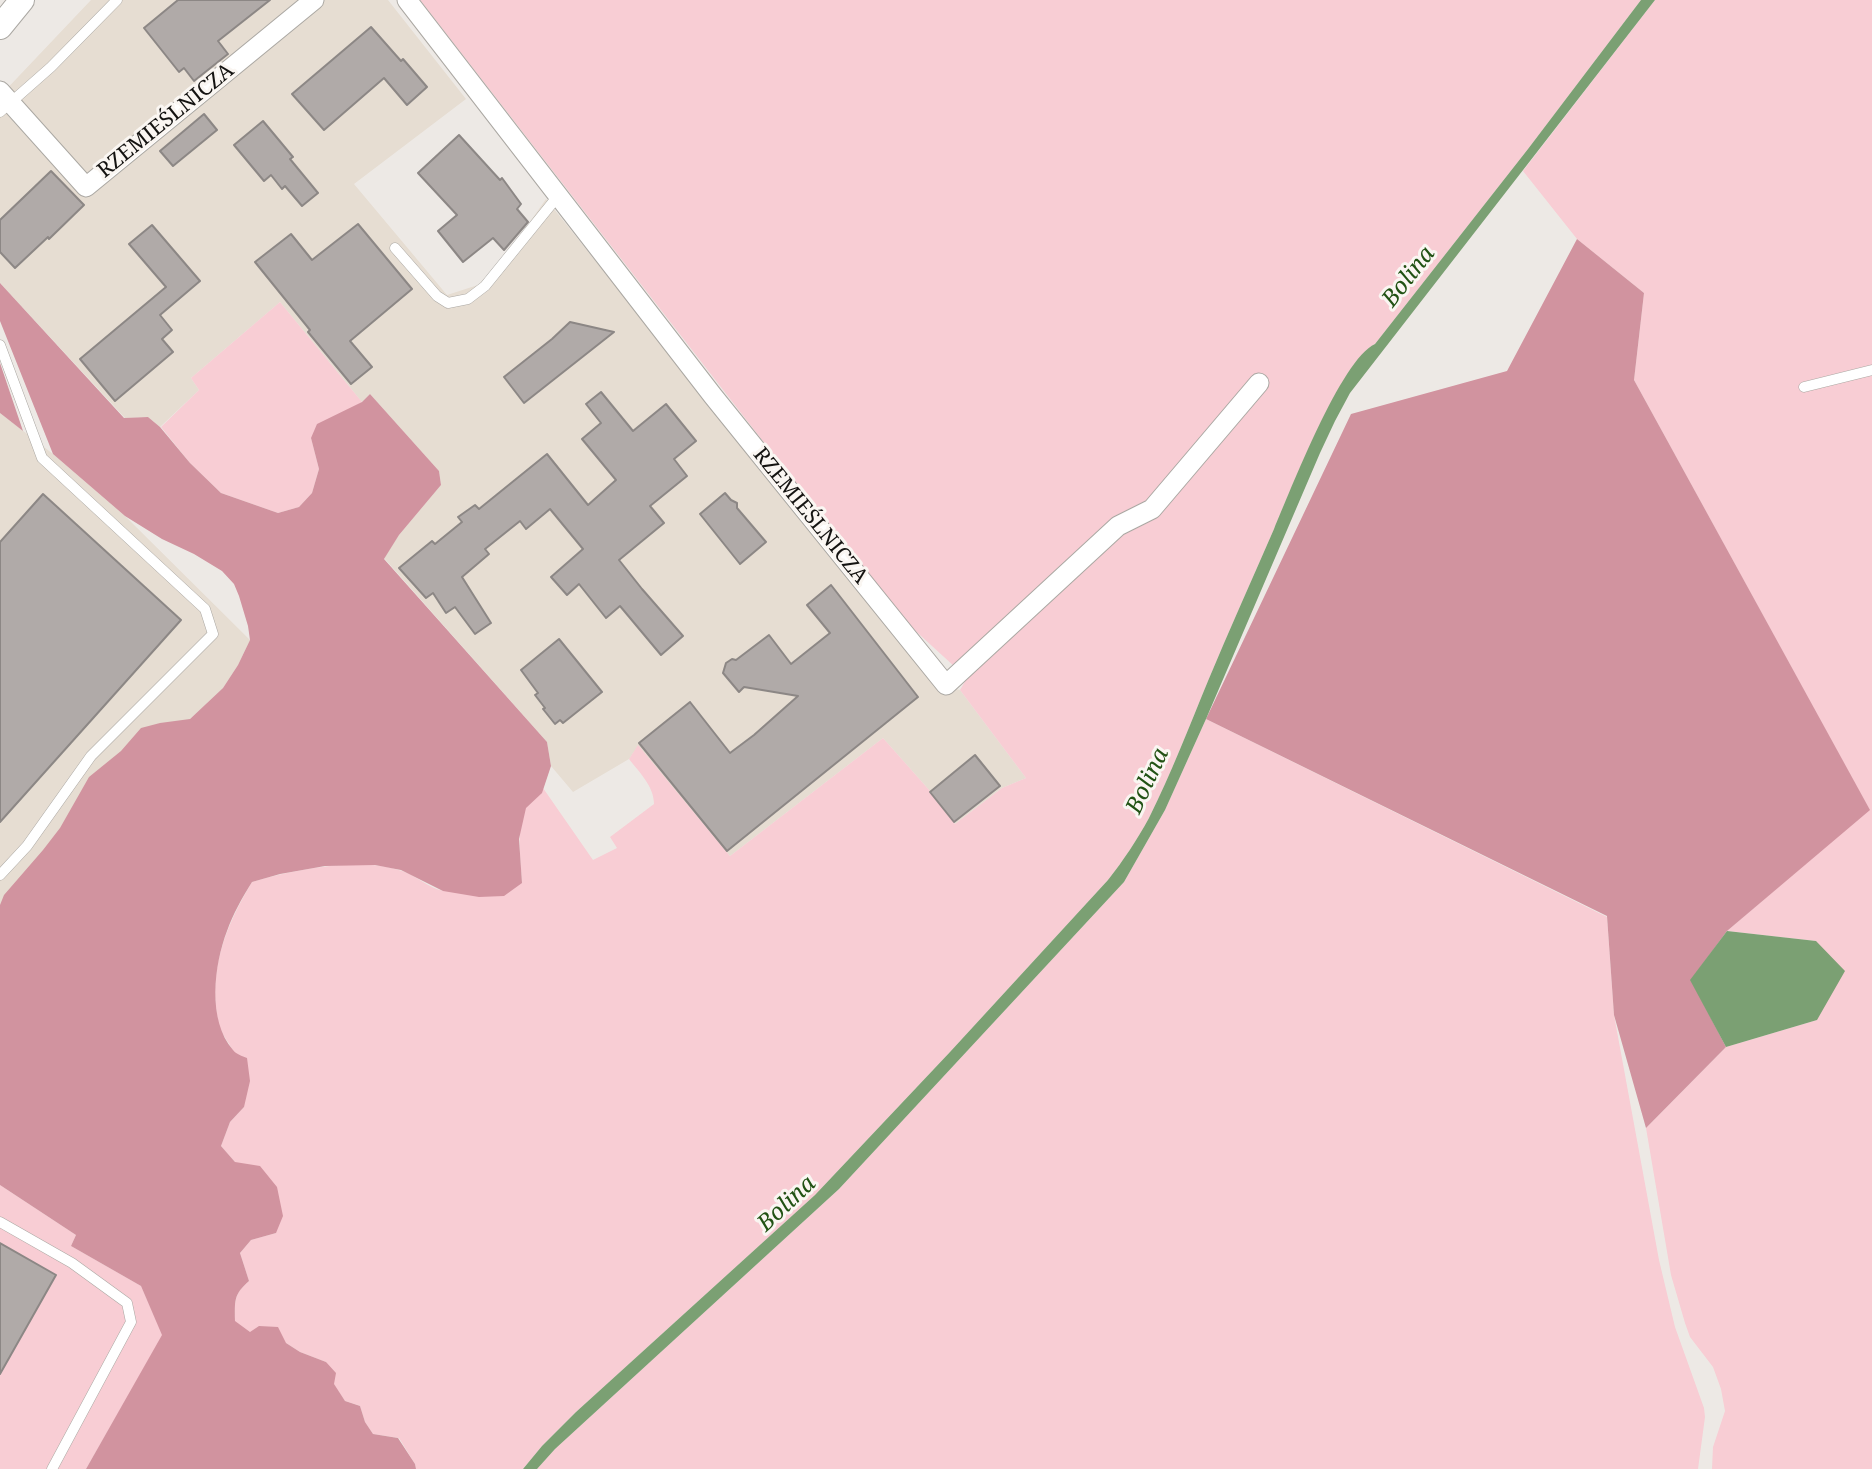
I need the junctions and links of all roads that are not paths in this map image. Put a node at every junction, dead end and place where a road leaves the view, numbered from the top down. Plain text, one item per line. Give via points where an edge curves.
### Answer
1 (22, 0) edge
2 (117, 0) edge
3 (314, 0) edge
4 (407, 0) edge
5 (0, 26) edge
6 (3, 102) edge
7 (558, 196) junction
8 (394, 248) dead end
9 (0, 345) edge
10 (1872, 370) edge
11 (1259, 383) dead end
12 (1804, 387) dead end
13 (0, 875) edge
14 (0, 1222) edge
15 (52, 1469) edge

1 - 5 street
2 - 6 lane via 51,67
3 - 6 street, RZEMIEŚLNICZA via 86,187
4 - 7 street, RZEMIEŚLNICZA
7 - 8 lane via 485,286 468,299 448,303
7 - 11 street, RZEMIEŚLNICZA via 946,685 1118,526 1152,509
9 - 13 lane via 42,458 205,609 213,634 90,756 27,846
10 - 12 lane
14 - 15 lane via 72,1263 127,1303 131,1322

